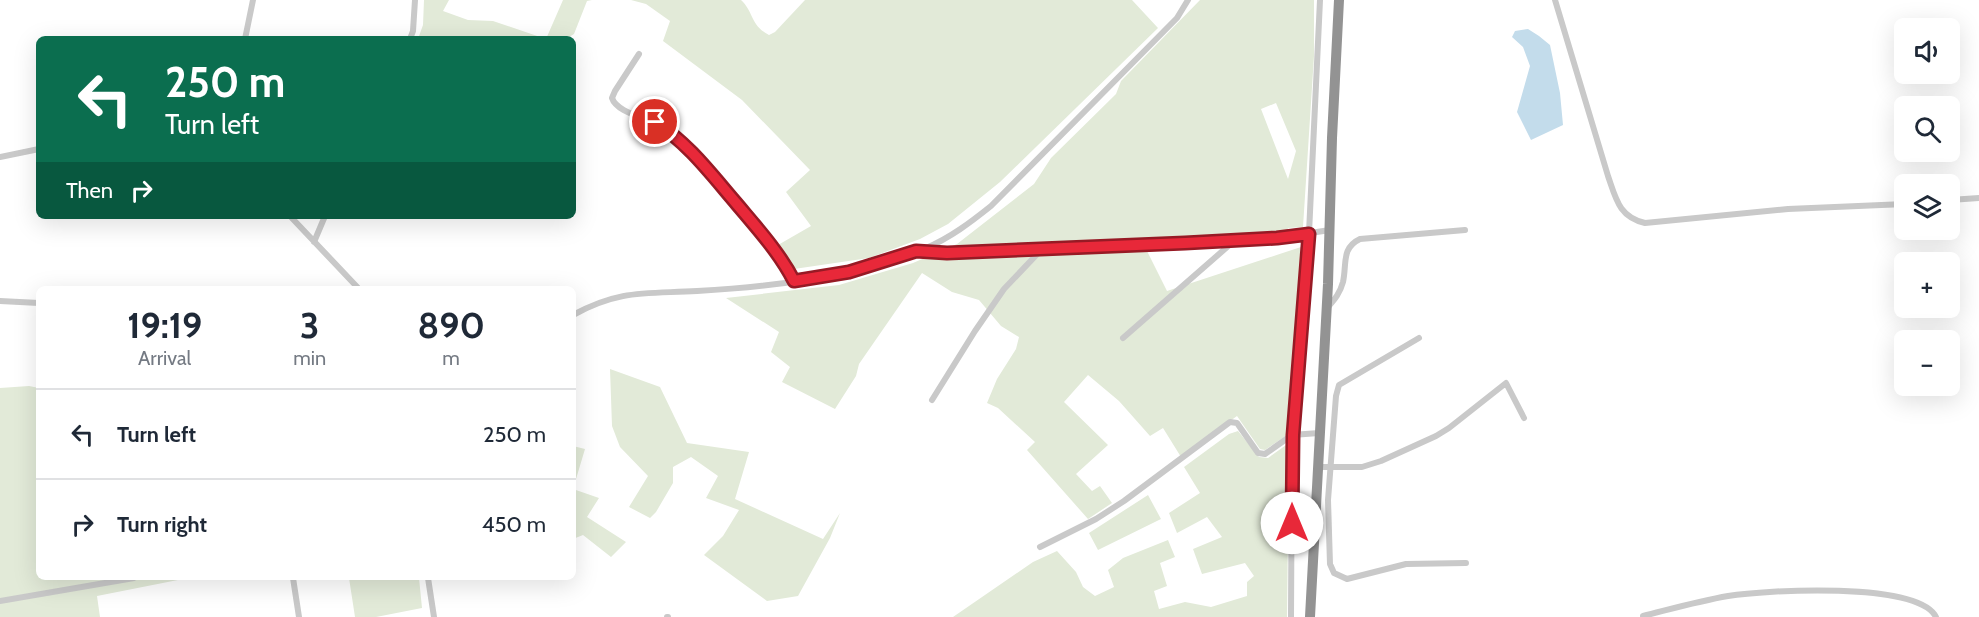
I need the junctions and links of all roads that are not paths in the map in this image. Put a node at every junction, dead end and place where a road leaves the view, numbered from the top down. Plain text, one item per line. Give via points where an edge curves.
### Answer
1 (254, 0) edge
2 (415, 0) edge
3 (1188, 0) edge
4 (1320, 0) edge
5 (1339, 0) edge
6 (1555, 0) edge
7 (1320, 33) junction
8 (1338, 35) junction
9 (246, 36) edge
10 (411, 36) edge
11 (639, 54) dead end
12 (36, 150) edge
13 (0, 157) edge
14 (1979, 198) edge
15 (1960, 199) edge
16 (1894, 204) edge
17 (293, 219) edge
18 (324, 219) edge
19 (1330, 230) junction
20 (1465, 230) dead end
21 (1309, 234) junction
22 (1234, 240) junction
23 (314, 242) junction
24 (1043, 249) junction
25 (916, 251) junction
26 (794, 281) junction
27 (356, 286) edge
28 (0, 301) edge
29 (36, 303) edge
30 (1326, 308) junction
31 (576, 314) edge
32 (1123, 338) dead end
33 (1419, 338) dead end
34 (932, 400) dead end
35 (1524, 418) dead end
36 (1319, 433) junction
37 (1293, 435) junction
38 (1331, 466) junction
39 (1317, 467) junction
40 (1040, 547) dead end
41 (1466, 563) dead end
42 (122, 580) edge
43 (293, 580) edge
44 (428, 580) edge
45 (0, 601) edge
46 (1643, 616) edge
47 (299, 617) edge
48 (434, 617) edge
49 (1292, 617) edge
50 (1310, 617) edge
51 (1936, 617) edge

1 - 9 street
2 - 10 street
3 - 25 street via 1178,18 991,206 958,231
4 - 7 street
5 - 8 highway
6 - 16 street via 1608,177 1627,216 1645,223 1788,209
7 - 8 street
7 - 21 street
8 - 19 highway
11 - 26 street via 615,91 615,105 655,122 689,148 777,252
12 - 13 street
14 - 15 street
17 - 23 street
18 - 23 street
19 - 21 street
19 - 30 highway
20 - 30 street via 1351,243 1343,282
21 - 22 street
21 - 37 street
22 - 24 street
22 - 32 street
23 - 27 street
24 - 25 street
24 - 34 street via 1004,289
25 - 26 street via 849,272
26 - 31 street via 630,293
28 - 29 street
30 - 36 highway
33 - 38 street via 1339,385
35 - 38 street via 1506,383 1436,436 1362,467
36 - 37 street
36 - 39 highway
37 - 40 street via 1265,454 1258,453 1237,423 1230,422 1124,501
37 - 49 street
38 - 39 street
38 - 41 street via 1328,545 1334,573 1347,579 1406,564
39 - 50 highway
42 - 45 street
43 - 47 street
44 - 48 street
46 - 51 street via 1728,596 1861,591 1908,599 1929,608

